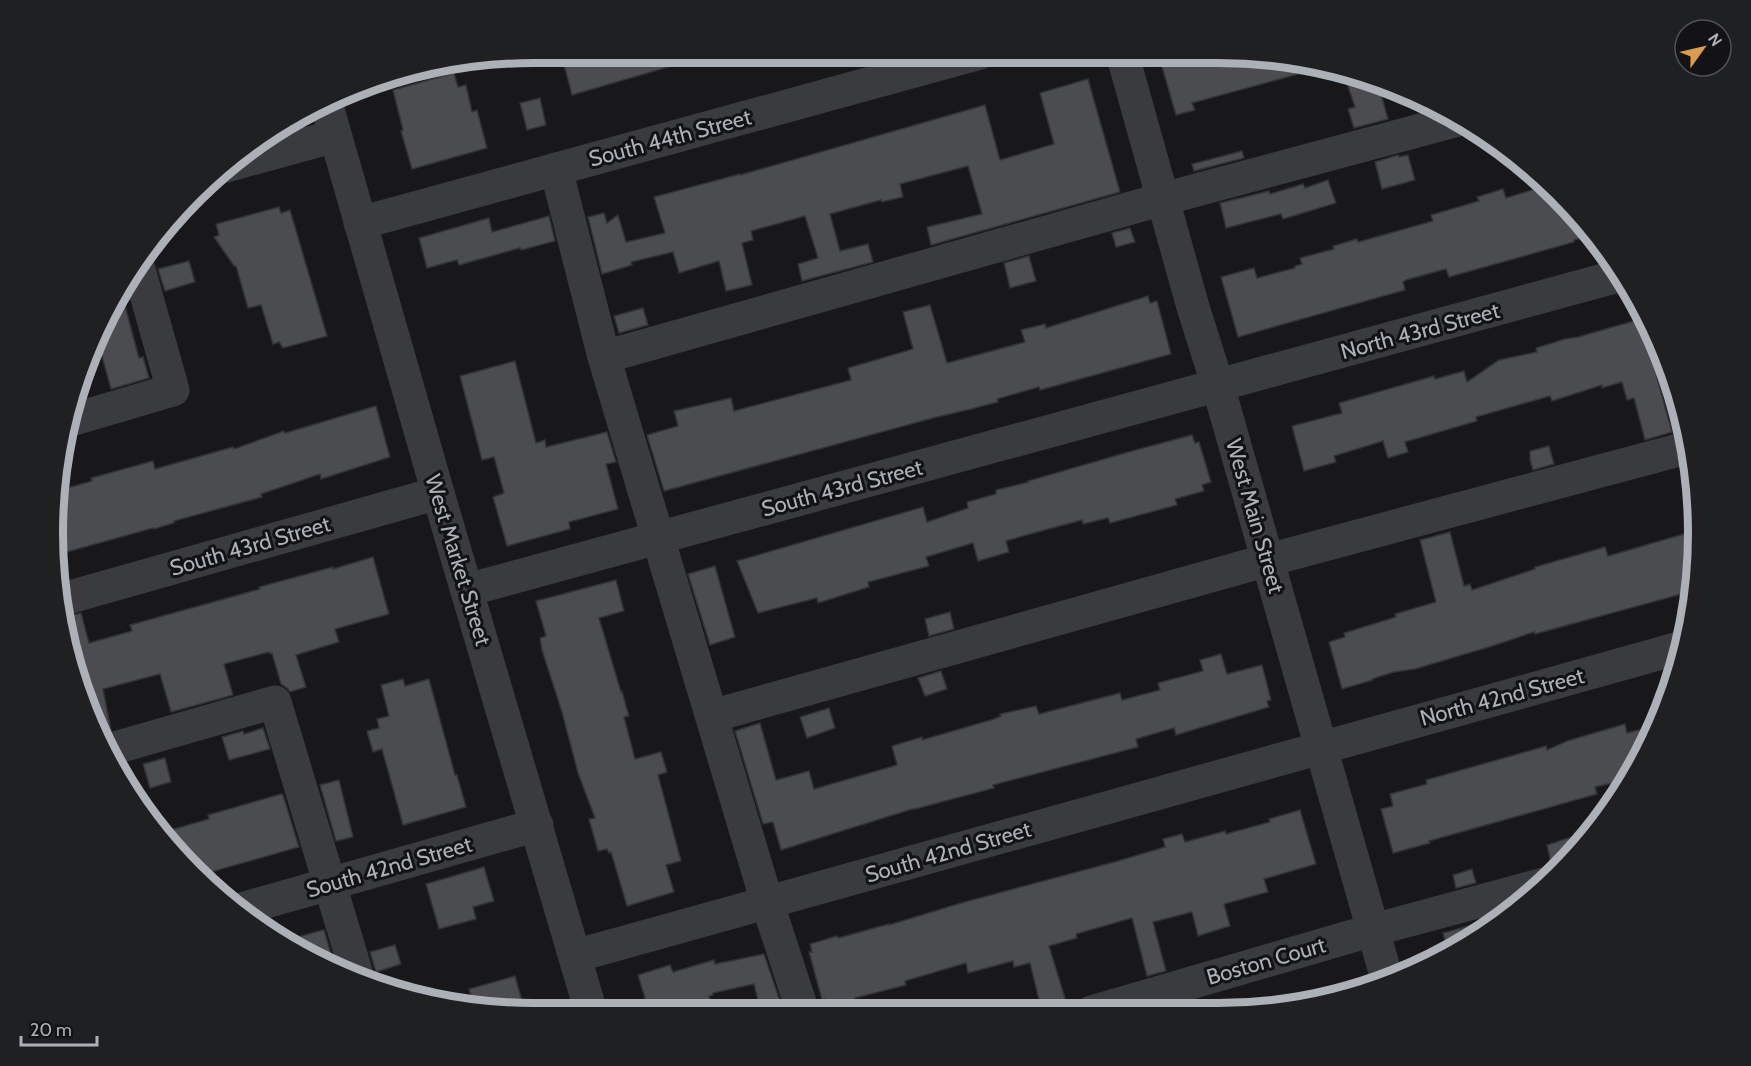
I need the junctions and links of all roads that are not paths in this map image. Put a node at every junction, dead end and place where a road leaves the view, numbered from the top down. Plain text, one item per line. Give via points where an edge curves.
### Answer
1 (943, 63) edge
2 (1125, 63) edge
3 (331, 121) edge
4 (1447, 123) edge
5 (257, 153) edge
6 (556, 169) junction
7 (1163, 199) junction
8 (360, 223) junction
9 (140, 275) edge
10 (1612, 278) edge
11 (604, 357) junction
12 (1218, 386) junction
13 (77, 418) edge
14 (1680, 450) edge
15 (438, 493) junction
16 (658, 538) junction
17 (1268, 560) junction
18 (467, 590) junction
19 (68, 598) edge
20 (1673, 650) edge
21 (711, 716) junction
22 (114, 747) edge
23 (1321, 747) junction
24 (537, 825) junction
25 (329, 884) junction
26 (1524, 889) edge
27 (767, 902) junction
28 (248, 907) edge
29 (1373, 930) junction
30 (575, 956) junction
31 (355, 968) edge
32 (1385, 972) edge
33 (588, 1003) edge
34 (799, 1003) edge
35 (1122, 1003) edge

1 - 6 street, South 44th Street
2 - 7 street, West Main Street
3 - 5 street
3 - 8 street, West Market Street
4 - 7 street
6 - 8 street, South 44th Street
6 - 11 street
7 - 11 street
7 - 12 street, West Main Street
8 - 15 street, West Market Street
9 - 13 street via 173,390
10 - 12 street, North 43rd Street
11 - 16 street
12 - 16 street, South 43rd Street
12 - 17 street, West Main Street
14 - 17 street
15 - 18 street, West Market Street
15 - 19 street, South 43rd Street
16 - 18 street, South 43rd Street
16 - 21 street
17 - 21 street
17 - 23 street, West Main Street
18 - 24 street, West Market Street
20 - 23 street, North 42nd Street
21 - 27 street
22 - 25 street via 275,702
23 - 27 street, South 42nd Street
23 - 29 street, West Main Street
24 - 25 street, South 42nd Street
24 - 30 street, West Market Street
25 - 28 street, South 42nd Street
25 - 31 street
26 - 29 street, Boston Court
27 - 30 street, South 42nd Street
27 - 34 street
29 - 32 street, West Main Street
29 - 35 street, Boston Court
30 - 33 street, West Market Street

